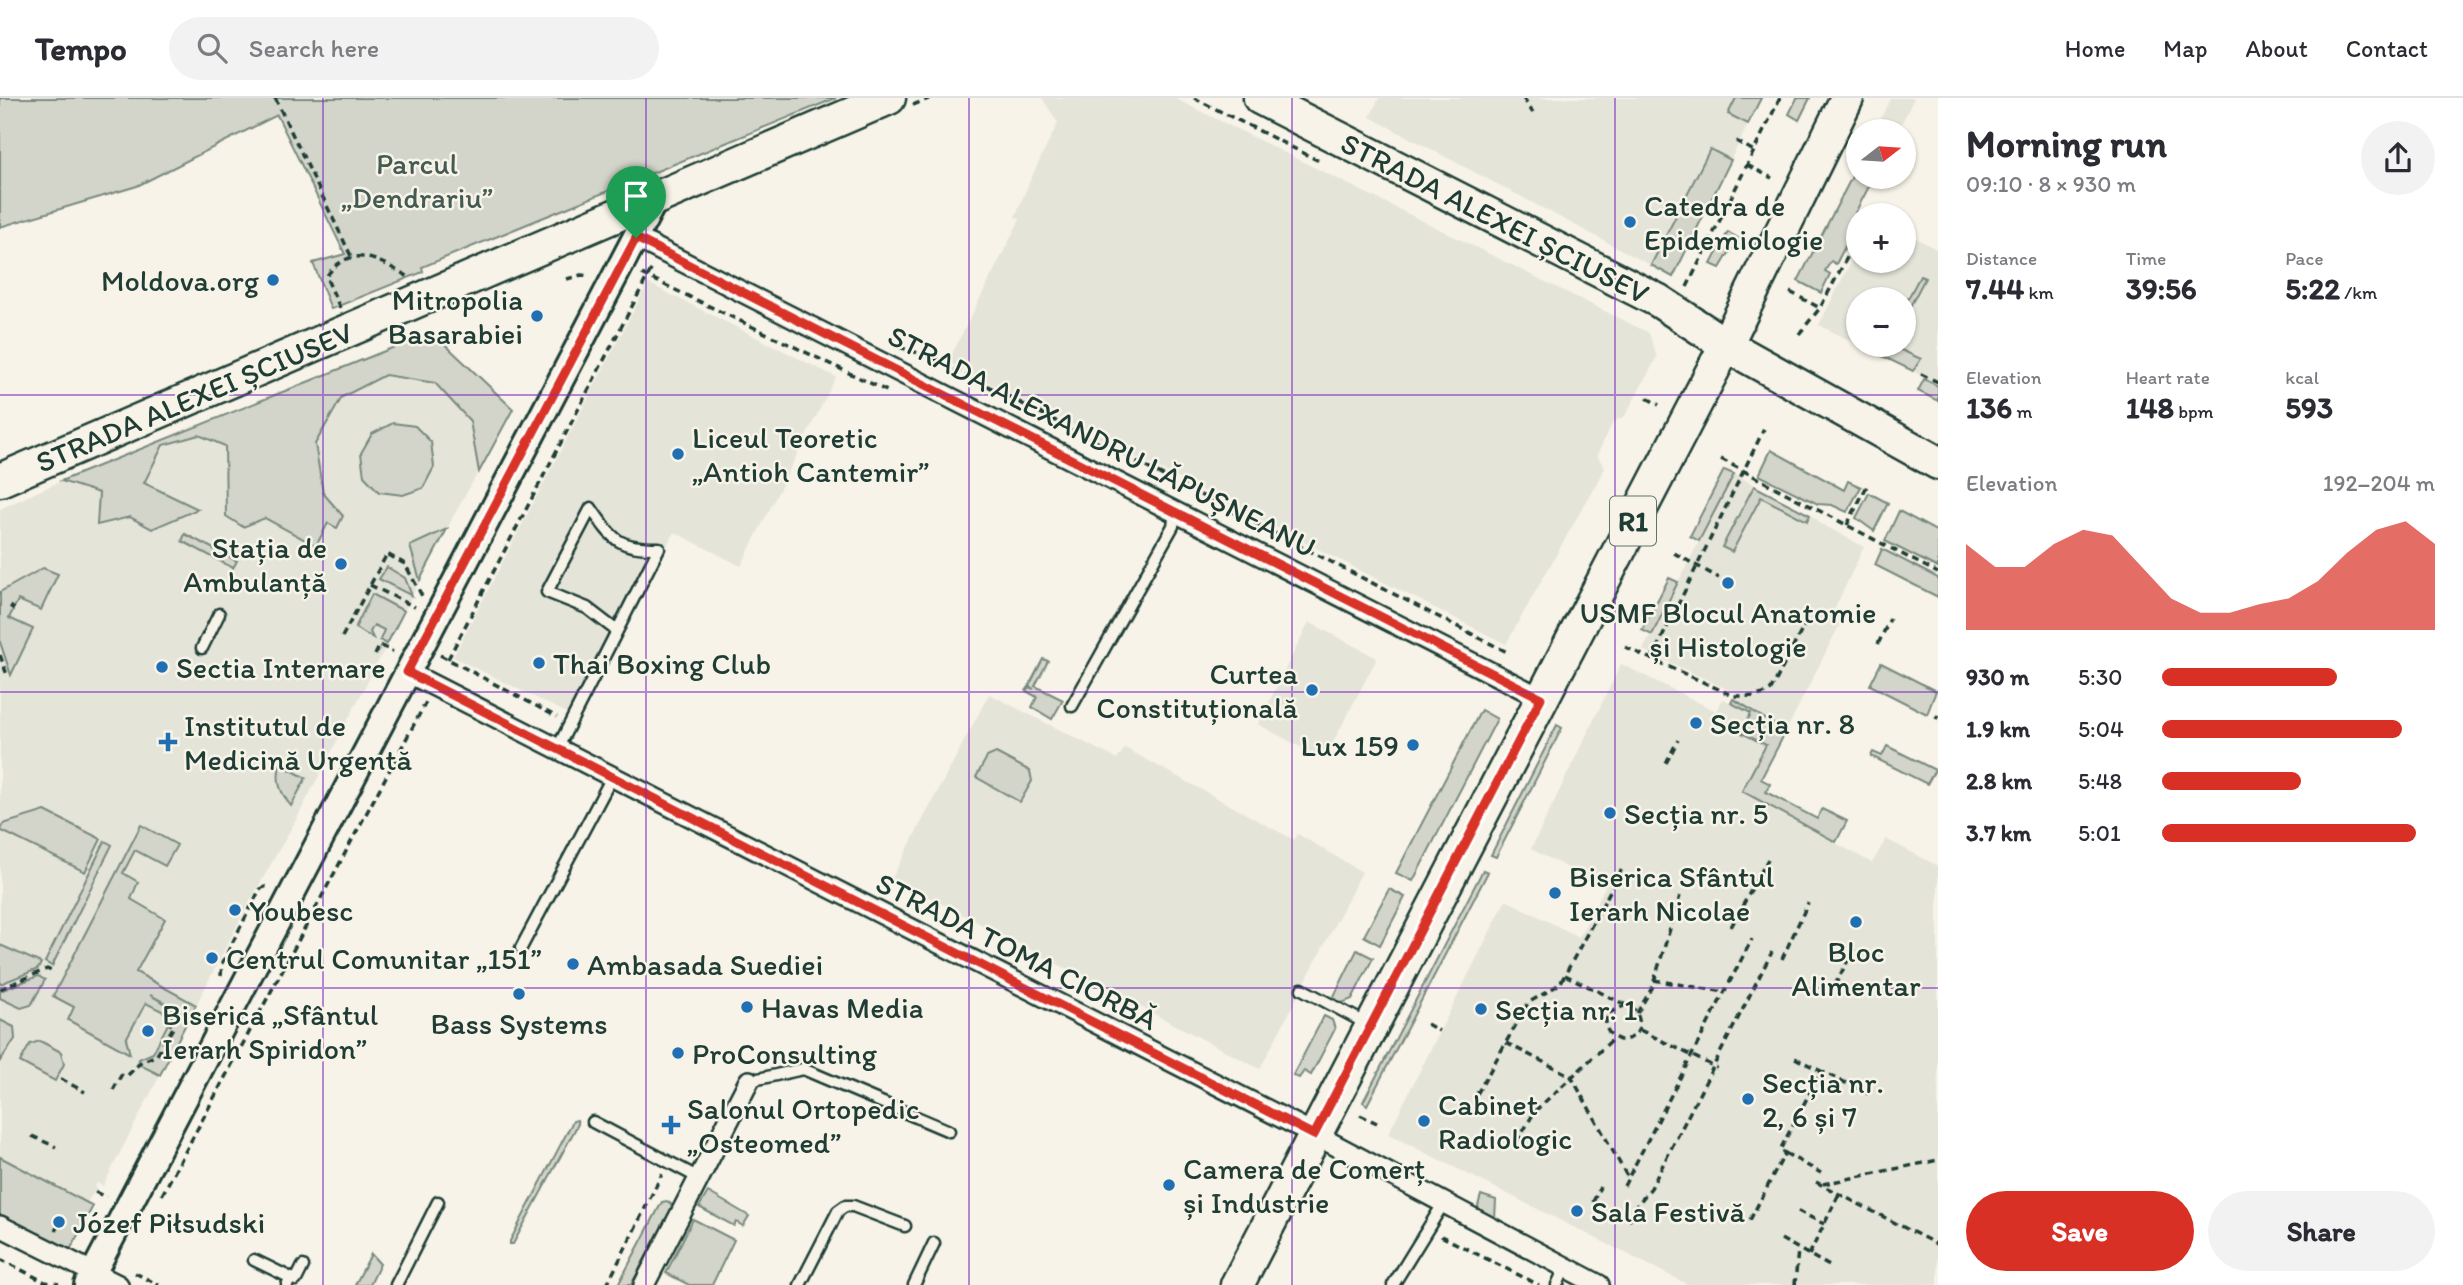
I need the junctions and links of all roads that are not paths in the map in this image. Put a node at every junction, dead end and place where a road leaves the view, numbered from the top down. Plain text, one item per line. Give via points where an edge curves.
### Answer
1 (1260, 98) edge
2 (1847, 98) edge
3 (899, 103) edge
4 (656, 198) junction
5 (636, 238) junction
6 (1726, 345) junction
7 (1938, 463) edge
8 (0, 480) edge
9 (1175, 512) junction
10 (219, 614) dead end
11 (617, 631) junction
12 (202, 648) dead end
13 (407, 672) junction
14 (1541, 698) junction
15 (1073, 706) dead end
16 (558, 749) junction
17 (612, 777) junction
18 (521, 948) dead end
19 (1301, 989) dead end
20 (1370, 1026) junction
21 (749, 1081) joint
22 (593, 1122) dead end
23 (949, 1131) dead end
24 (1314, 1135) junction
25 (699, 1178) junction
26 (438, 1202) dead end
27 (1443, 1204) junction
28 (0, 1226) edge
29 (905, 1226) dead end
30 (934, 1243) dead end
31 (254, 1260) dead end
32 (303, 1266) dead end
33 (1561, 1277) edge
34 (90, 1279) edge
35 (289, 1281) edge
36 (117, 1284) edge
37 (396, 1285) edge
38 (643, 1285) edge
39 (800, 1285) edge
40 (914, 1285) edge
41 (1237, 1285) edge
42 (1393, 1285) edge
43 (1599, 1285) edge

1 - 6 main road, STRADA ALEXEI ȘCIUSEV via 1659,301
2 - 6 main road, R1
3 - 4 main road, STRADA ALEXEI ȘCIUSEV
4 - 5 street
4 - 8 main road, STRADA ALEXEI ȘCIUSEV
5 - 9 street, STRADA ALEXANDRU LĂPUȘNEANU
5 - 13 street
6 - 7 main road, STRADA ALEXEI ȘCIUSEV
6 - 14 main road, R1
9 - 14 street, STRADA ALEXANDRU LĂPUȘNEANU
9 - 15 lane via 1173,526
10 - 12 lane
11 - 11 lane via 587,608 547,592 591,508 618,543 659,548
11 - 16 lane
13 - 16 street, STRADA TOMA CIORBĂ
13 - 34 street
14 - 20 main road, R1
16 - 17 street, STRADA TOMA CIORBĂ
17 - 18 lane
17 - 24 street, STRADA TOMA CIORBĂ
19 - 20 lane
20 - 24 main road, R1
21 - 23 lane via 803,1069
21 - 25 street
22 - 25 lane
24 - 27 street, STRADA TOMA CIORBĂ
24 - 41 main road, R1
25 - 38 street
26 - 37 lane
27 - 33 street, STRADA TOMA CIORBĂ
27 - 42 lane
28 - 34 street
29 - 39 lane via 845,1206
30 - 40 lane
31 - 35 lane
32 - 35 lane via 296,1280
33 - 43 street, STRADA TOMA CIORBĂ
34 - 36 street

